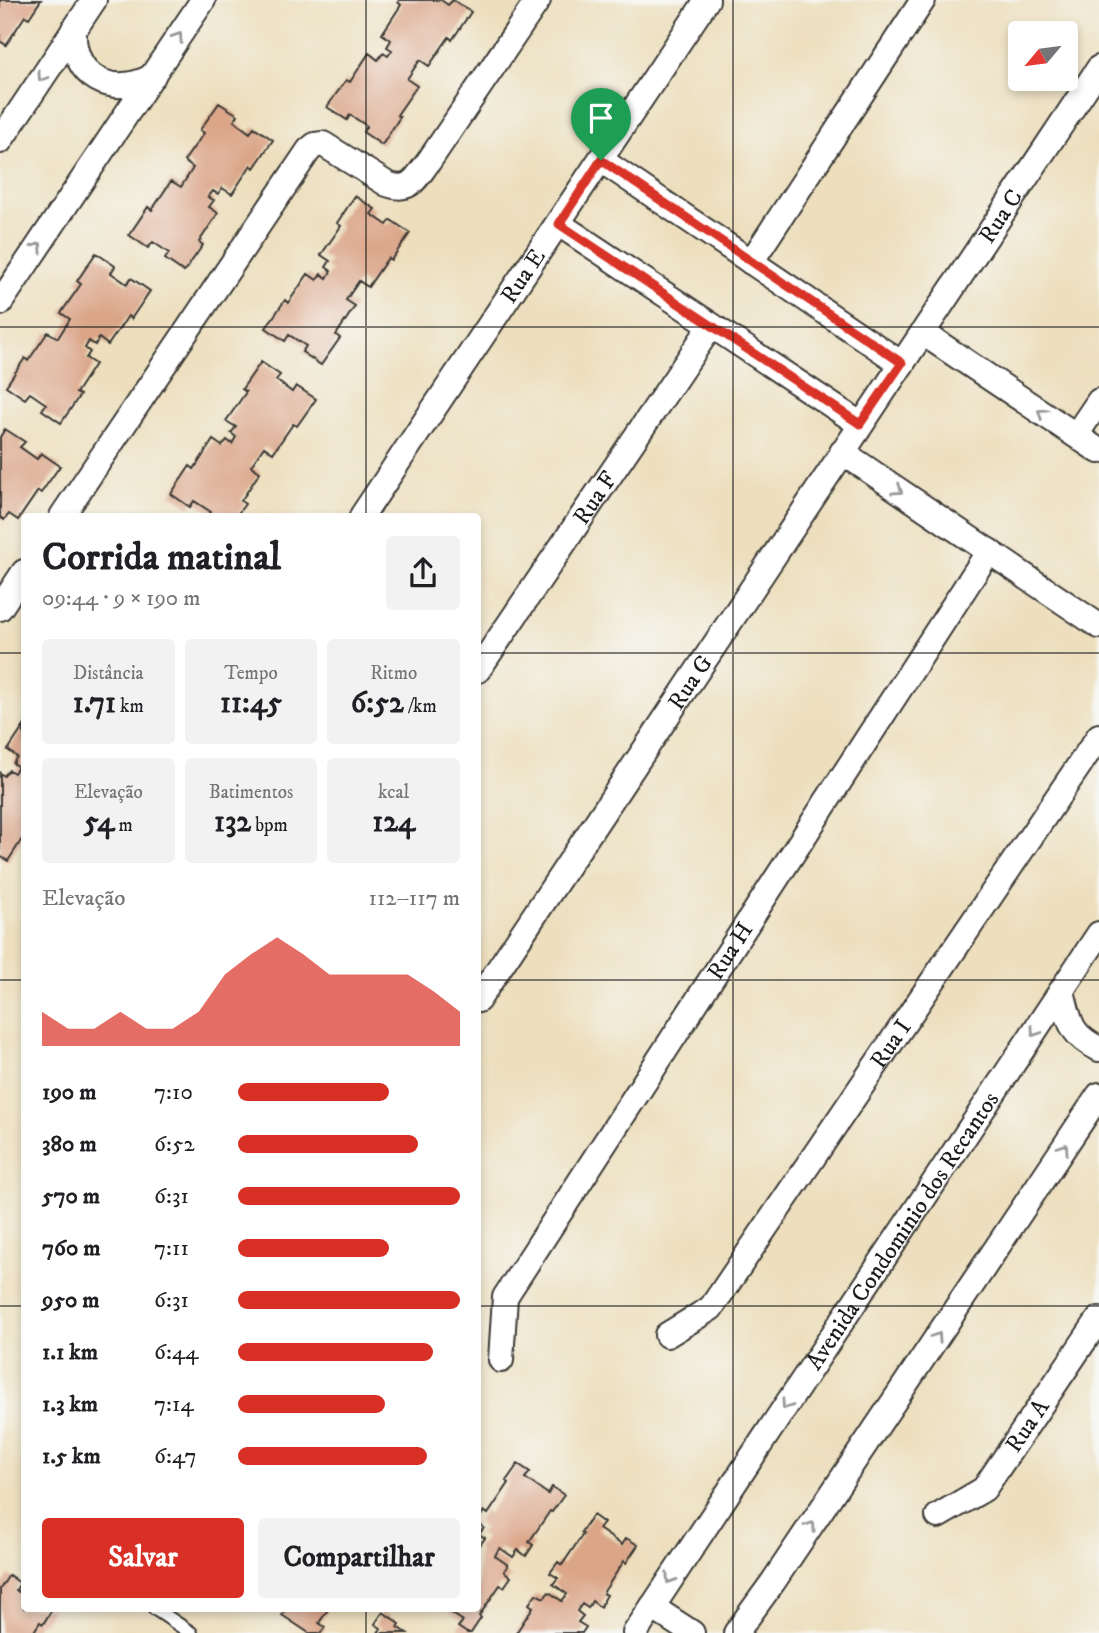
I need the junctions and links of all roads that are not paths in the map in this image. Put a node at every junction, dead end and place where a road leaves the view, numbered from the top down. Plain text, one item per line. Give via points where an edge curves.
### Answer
1 (93, 0) edge
2 (203, 0) edge
3 (538, 0) edge
4 (707, 0) edge
5 (923, 0) edge
6 (74, 29) junction
7 (1099, 68) edge
8 (153, 76) junction
9 (0, 141) edge
10 (601, 160) junction
11 (559, 224) junction
12 (751, 262) junction
13 (0, 303) edge
14 (711, 326) junction
15 (923, 333) junction
16 (902, 363) junction
17 (1099, 401) edge
18 (860, 424) junction
19 (1076, 436) junction
20 (1099, 451) edge
21 (842, 452) junction
22 (64, 513) edge
23 (364, 513) edge
24 (989, 551) junction
25 (21, 576) edge
26 (0, 608) edge
27 (1099, 626) edge
28 (481, 666) edge
29 (1099, 736) edge
30 (1099, 934) edge
31 (1062, 991) junction
32 (481, 995) edge
33 (1099, 1049) edge
34 (1099, 1095) edge
35 (1099, 1318) edge
36 (667, 1335) dead end
37 (501, 1360) dead end
38 (938, 1516) dead end
39 (652, 1607) junction
40 (160, 1612) edge
41 (191, 1633) edge
42 (635, 1633) edge
43 (692, 1633) edge
44 (736, 1633) edge

1 - 6 street
8 -> 2 street
3 - 22 street via 415,180 405,187 387,184 323,144 309,150
4 - 10 street, Rua E
5 - 12 street
6 - 8 street via 77,57 97,79 124,87
6 -> 9 street
7 - 15 street, Rua C
13 -> 8 street
10 - 11 street, Rua E
10 - 12 street
11 - 14 street
11 - 23 street, Rua E
12 - 16 street
14 - 18 street
14 - 28 street, Rua F
15 - 16 street, Rua C
19 -> 15 street
16 - 18 street, Rua G
17 - 19 street
18 - 21 street, Rua G
19 - 20 street
21 -> 24 street
21 - 32 street, Rua G
24 - 27 street
24 - 37 street, Rua H via 505,1297
25 - 26 street
29 - 36 street, Rua I via 711,1308
30 - 31 street, Avenida Condominio dos Recantos
31 - 33 street via 1072,1028 1083,1041
31 -> 39 street, Avenida Condominio dos Recantos
44 -> 34 street
35 - 38 street, Rua A via 984,1489
39 - 42 street, Avenida Condominio dos Recantos
39 - 43 street
40 - 41 lane

